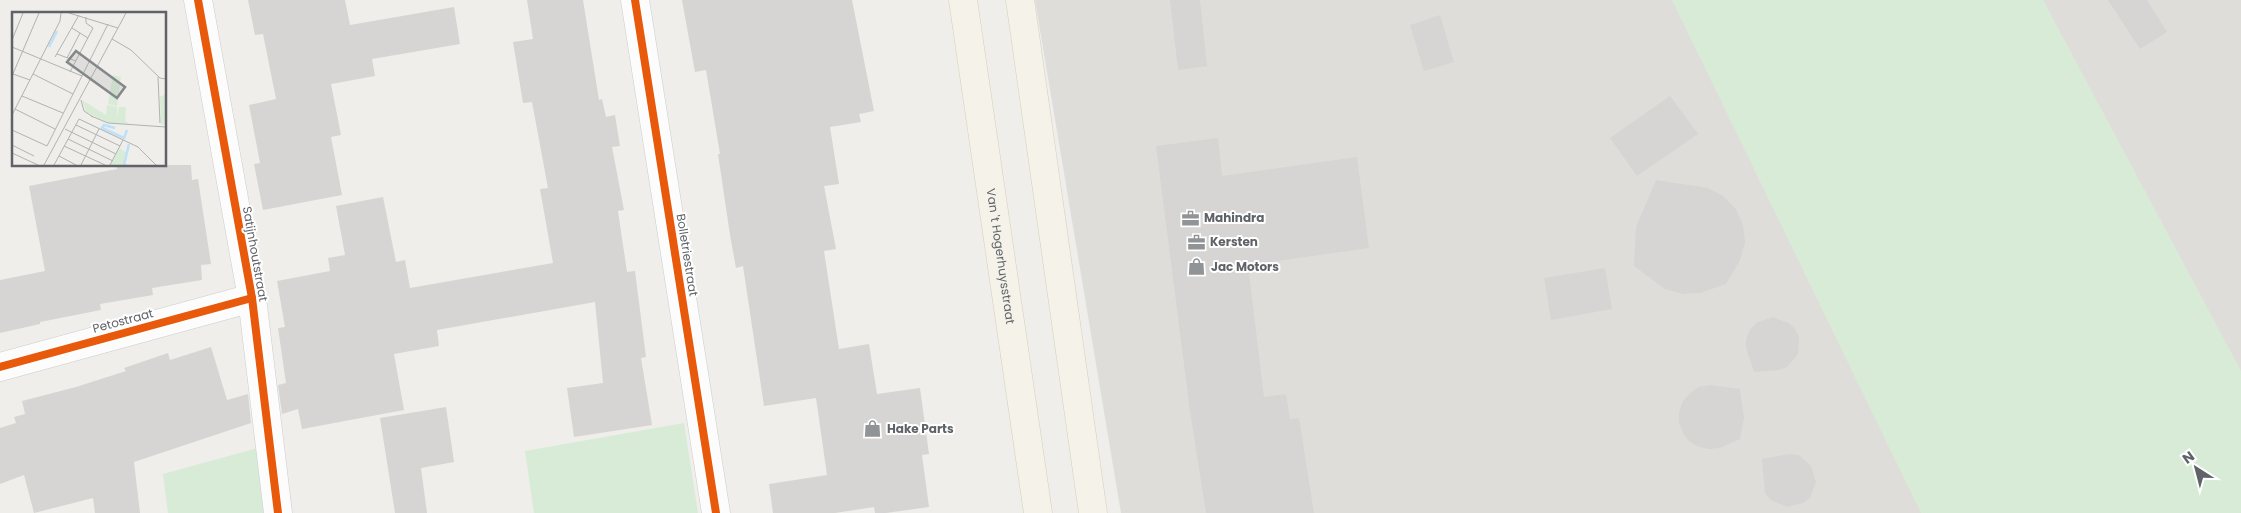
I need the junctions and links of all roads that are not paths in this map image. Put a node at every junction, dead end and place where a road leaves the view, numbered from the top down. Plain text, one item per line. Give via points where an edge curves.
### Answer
1 (198, 0) edge
2 (635, 0) edge
3 (963, 0) edge
4 (1020, 0) edge
5 (252, 298) junction
6 (0, 367) edge
7 (278, 513) edge
8 (716, 513) edge
9 (1038, 513) edge
10 (1093, 513) edge

1 - 5 street, Satijnhoutstraat
2 - 8 street, Bolletriestraat
3 - 9 main road, Van 't Hogerhuysstraat
4 - 10 main road
5 - 6 street, Petostraat
5 - 7 street, Satijnhoutstraat

